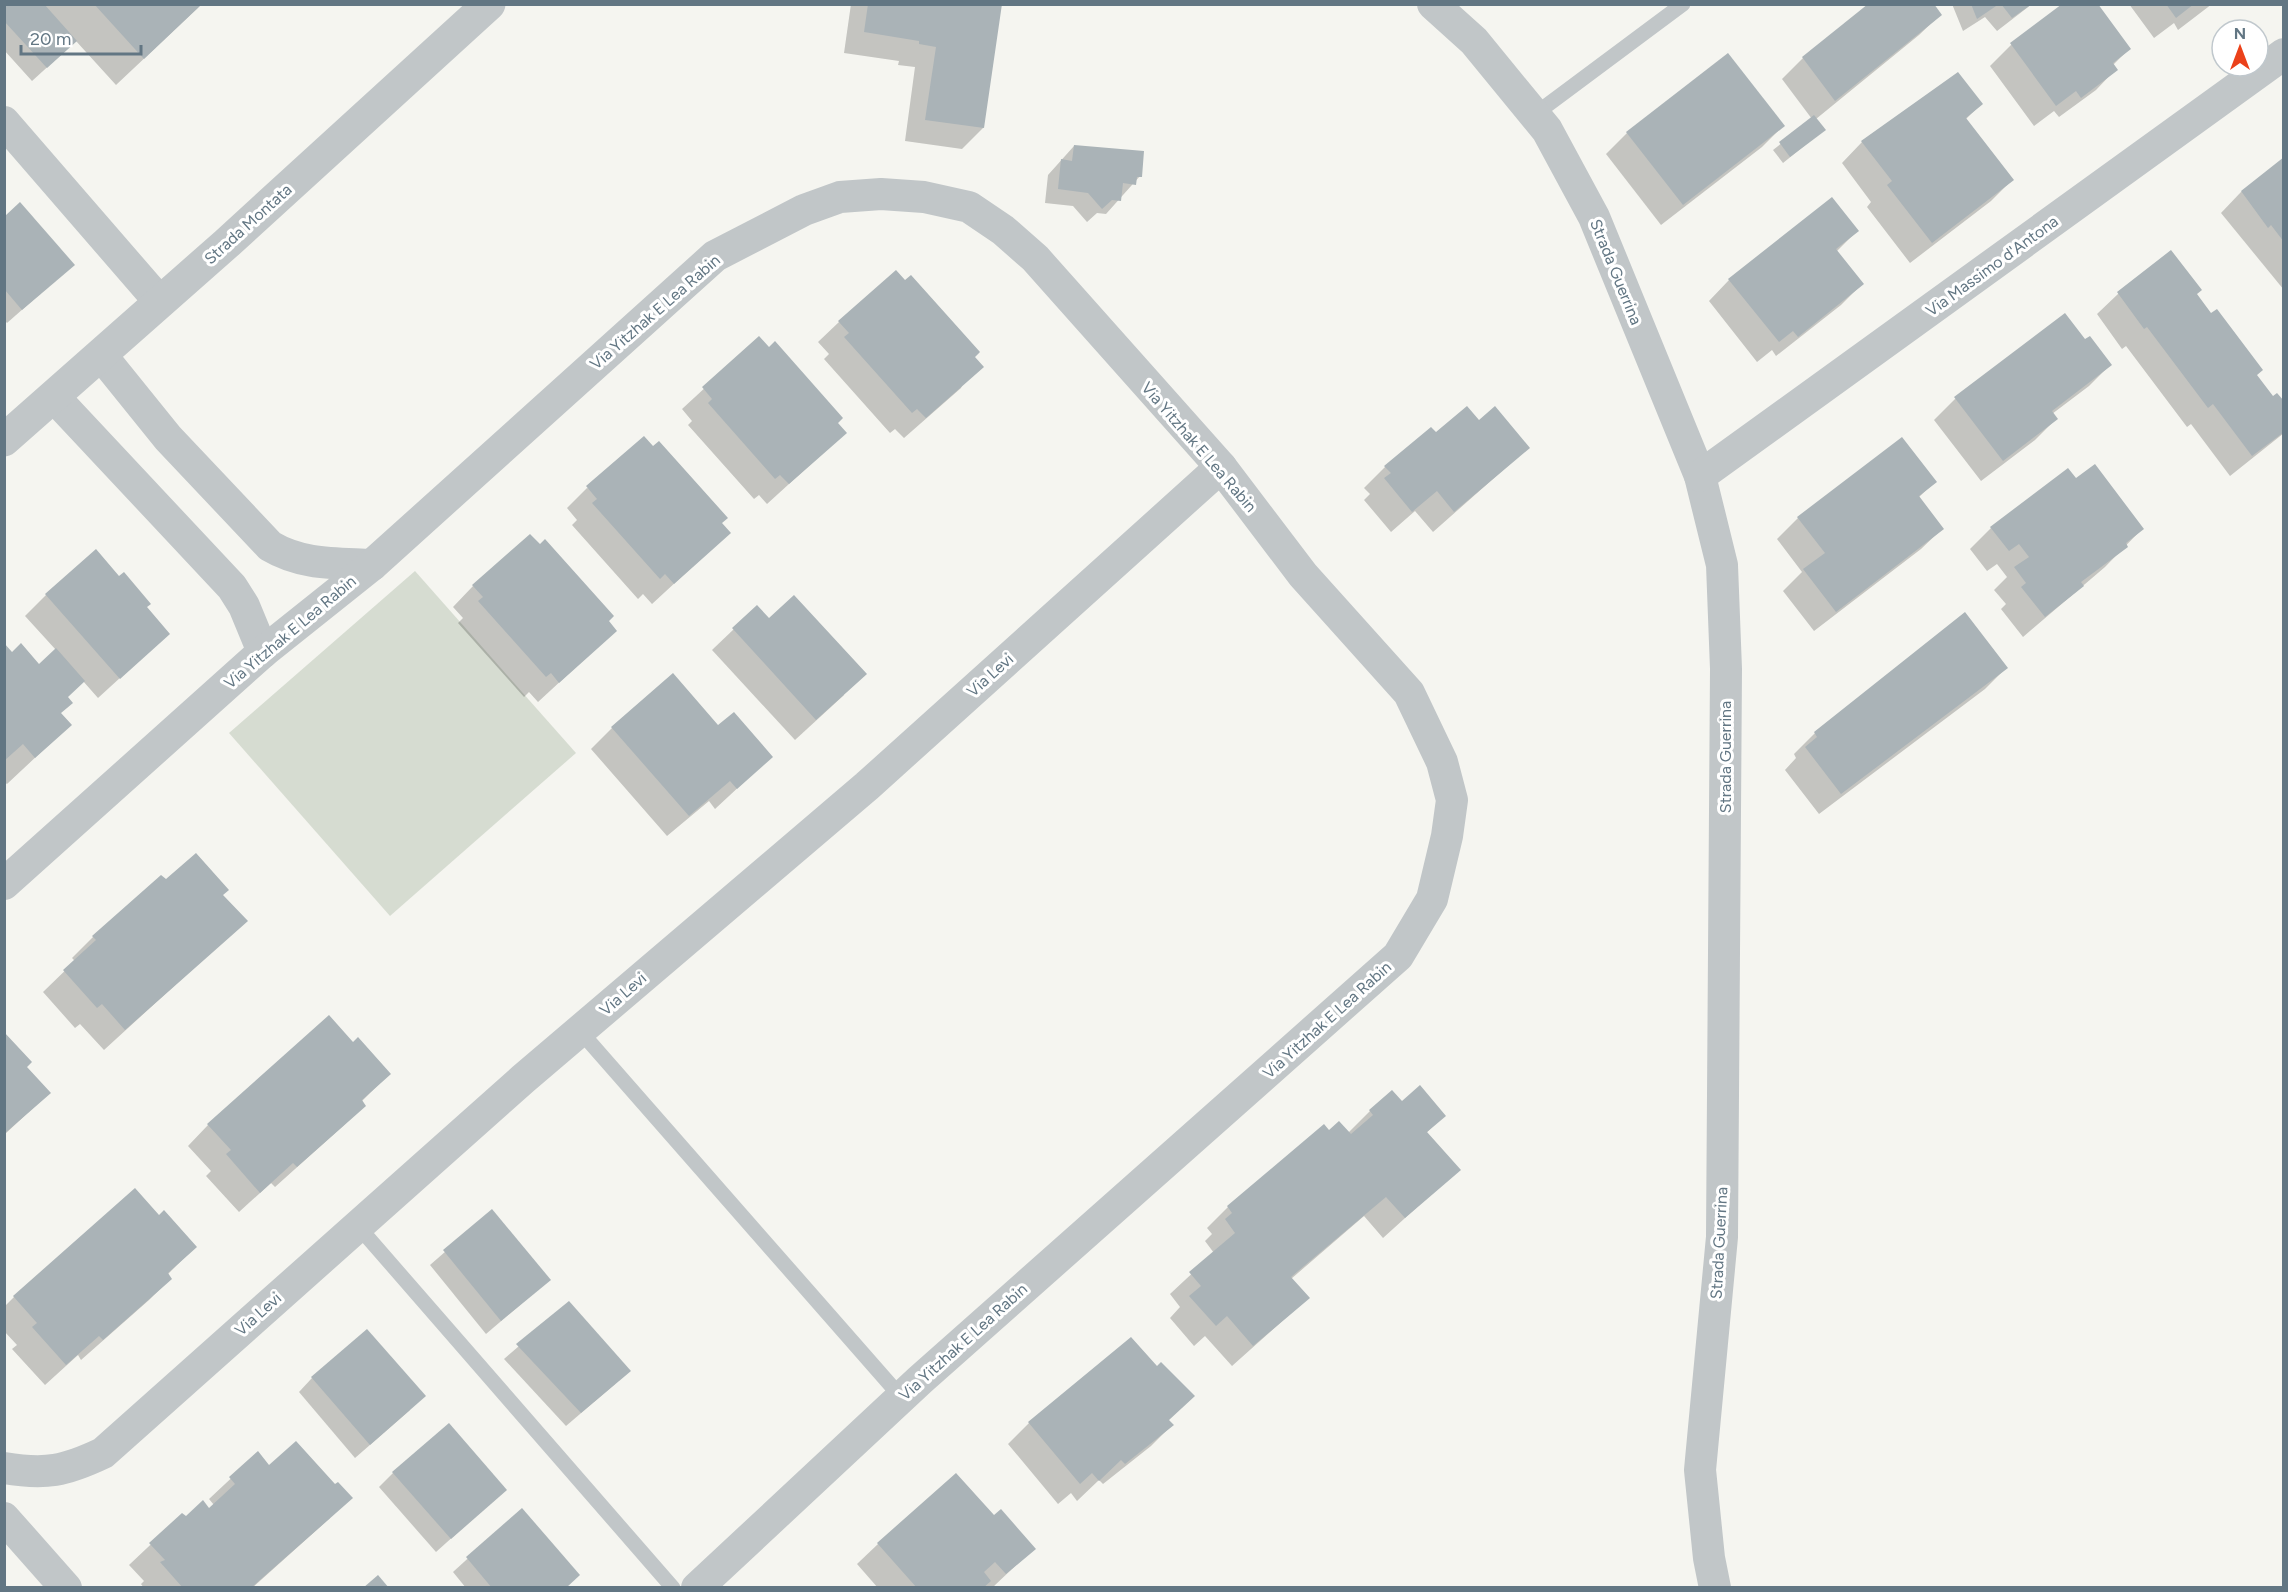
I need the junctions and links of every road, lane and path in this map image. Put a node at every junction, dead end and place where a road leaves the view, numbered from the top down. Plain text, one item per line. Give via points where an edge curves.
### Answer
1 (489, 4) edge
2 (1433, 4) edge
3 (1683, 4) edge
4 (2283, 54) edge
5 (1534, 115) junction
6 (4, 122) edge
7 (160, 302) junction
8 (101, 355) junction
9 (54, 398) junction
10 (4, 440) edge
11 (1221, 467) junction
12 (1700, 476) junction
13 (372, 565) junction
14 (263, 652) junction
15 (4, 884) edge
16 (580, 1031) junction
17 (357, 1225) junction
18 (901, 1397) junction
19 (4, 1468) edge
20 (4, 1518) edge
21 (66, 1587) edge
22 (672, 1587) edge
23 (697, 1587) edge
24 (1715, 1587) edge

1 - 7 street, Strada Montata
2 - 5 street, Strada Guerrina via 1474,41
3 - 5 lane
4 - 12 street, Via Massimo d'Antona
5 - 12 street, Strada Guerrina via 1547,130 1594,217
6 - 7 street
7 - 8 street, Strada Montata
8 - 9 street, Strada Montata
8 - 13 street via 168,438 270,546 309,562
9 - 10 street, Strada Montata
9 - 14 street via 232,587
11 - 13 street, Via Yitzhak E Lea Rabin via 1035,258 1003,230 969,207 924,197 840,197 759,231 715,256
11 - 16 street, Via Levi via 867,786
11 - 18 street, Via Yitzhak E Lea Rabin via 1304,576 1409,693 1442,762 1452,800 1432,899 1398,956
12 - 24 street, Strada Guerrina via 1722,566 1726,669 1722,1237 1700,1470
13 - 14 street, Via Yitzhak E Lea Rabin
14 - 15 street, Via Yitzhak E Lea Rabin
16 - 17 street, Via Levi
16 - 18 lane
17 - 19 street, Via Levi via 103,1454 71,1468 29,1472
17 - 22 lane
18 - 23 street, Via Yitzhak E Lea Rabin
20 - 21 street

